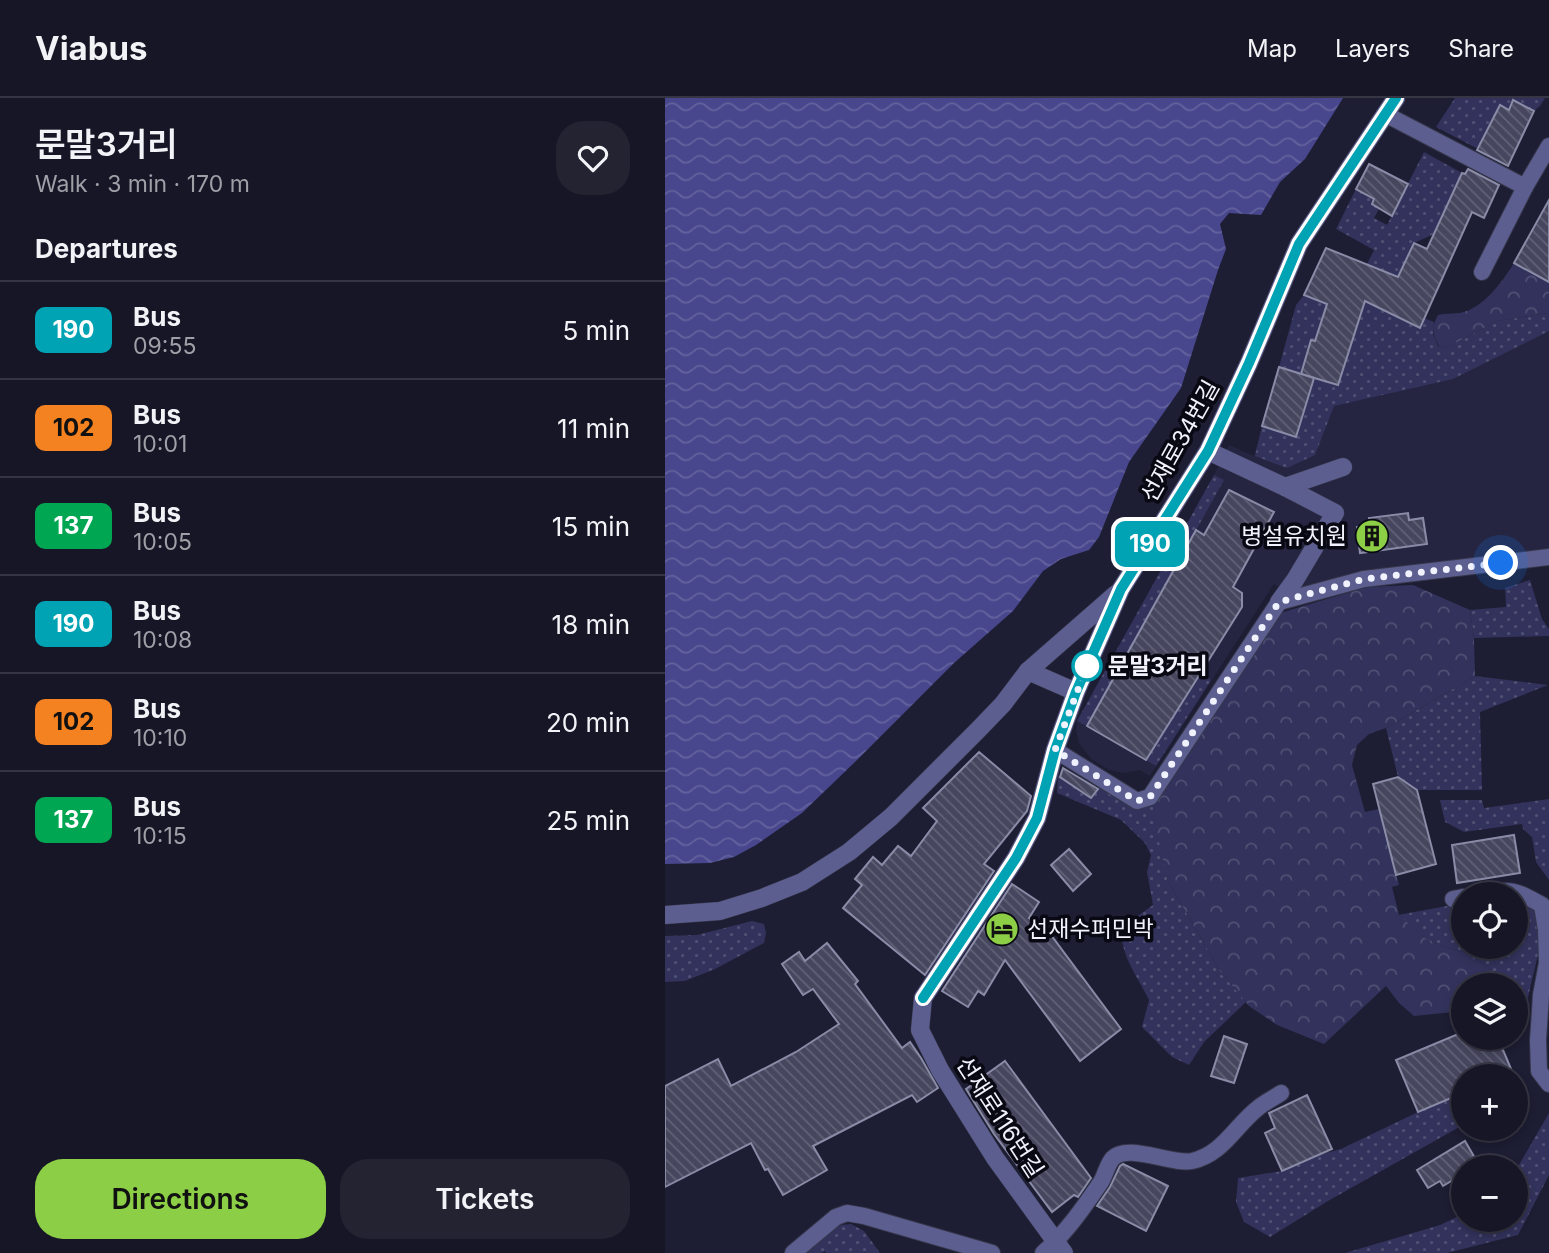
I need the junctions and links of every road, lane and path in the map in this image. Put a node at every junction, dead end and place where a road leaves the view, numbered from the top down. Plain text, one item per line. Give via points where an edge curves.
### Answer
1 (1396, 98) edge
2 (1385, 114) junction
3 (1549, 146) edge
4 (1525, 187) junction
5 (1482, 272) dead end
6 (1208, 451) junction
7 (1343, 467) dead end
8 (1285, 487) junction
9 (1549, 557) edge
10 (1121, 589) junction
11 (1279, 602) junction
12 (1028, 671) junction
13 (1076, 692) junction
14 (1055, 750) junction
15 (1528, 897) edge
16 (665, 915) edge
17 (923, 998) joint
18 (1549, 1084) edge
19 (1281, 1093) dead end
20 (1054, 1249) edge
21 (793, 1253) edge
22 (992, 1253) edge

1 - 2 street, 선재로34번길
2 - 4 lane
2 - 6 street, 선재로34번길 via 1299,244
3 - 4 lane
4 - 5 lane
6 - 8 street
6 - 10 street, 선재로34번길
7 - 8 street
8 - 11 street via 1335,513
9 - 11 lane via 1364,579
10 - 12 street
10 - 13 street, 선재로34번길
11 - 14 lane via 1150,797 1137,801
12 - 13 street
12 - 16 street via 978,730 849,852 802,882 762,898 720,911
13 - 14 street, 선재로34번길
14 - 17 street, 선재로34번길 via 1037,818 1016,858
15 - 18 lane via 1542,905 1546,930 1538,1040 1539,1071
17 - 20 street, 선재로116번길 via 920,1030 940,1070
19 - 20 lane via 1258,1108 1207,1157 1189,1162 1125,1152 1113,1158
21 - 22 lane via 847,1213

